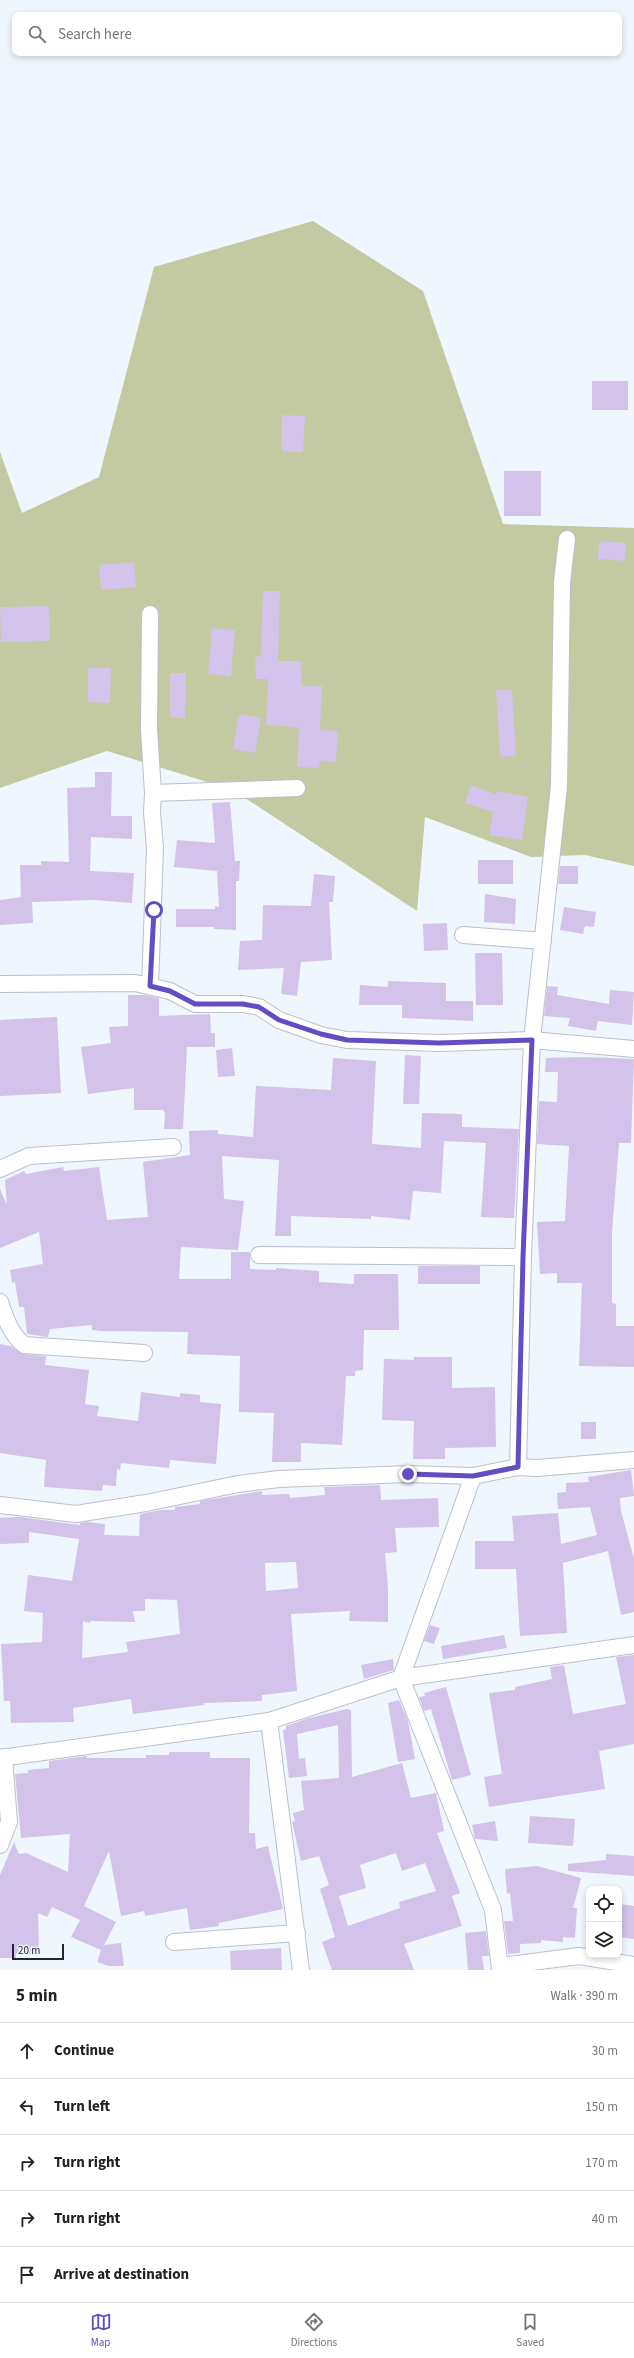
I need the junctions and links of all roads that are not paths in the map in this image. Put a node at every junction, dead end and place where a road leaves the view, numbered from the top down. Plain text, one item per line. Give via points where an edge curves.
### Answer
1 (567, 539) dead end
2 (150, 614) dead end
3 (297, 788) dead end
4 (153, 793) junction
5 (463, 935) dead end
6 (543, 941) junction
7 (0, 984) edge
8 (150, 986) junction
9 (532, 1040) junction
10 (634, 1049) edge
11 (173, 1147) dead end
12 (0, 1169) edge
13 (259, 1255) dead end
14 (523, 1257) junction
15 (0, 1302) edge
16 (144, 1353) dead end
17 (634, 1460) edge
18 (518, 1467) junction
19 (473, 1476) junction
20 (0, 1505) edge
21 (634, 1645) edge
22 (401, 1678) junction
23 (269, 1721) junction
24 (2, 1757) edge
25 (0, 1845) edge
26 (296, 1933) junction
27 (174, 1942) dead end
28 (634, 1965) edge
29 (501, 1968) edge
30 (301, 1970) edge

1 - 6 street via 562,582 559,786
2 - 4 street via 149,729
3 - 4 street
4 - 8 street via 154,879
5 - 6 street
6 - 9 street
7 - 8 street via 135,983
8 - 9 street via 170,991 195,1004 243,1004 259,1007 279,1020 347,1040 439,1043
9 - 10 street
9 - 14 street
11 - 12 street via 30,1156
13 - 14 street
14 - 18 street
15 - 16 street via 7,1324 24,1345
17 - 18 street via 537,1468
18 - 19 street
19 - 20 street via 408,1474 279,1479 238,1484 76,1514
19 - 22 street
21 - 22 street
22 - 23 street
22 - 29 street via 492,1910
23 - 24 street
23 - 26 street
24 - 25 street via 9,1822
26 - 27 street
26 - 30 street
28 - 29 street via 579,1956

